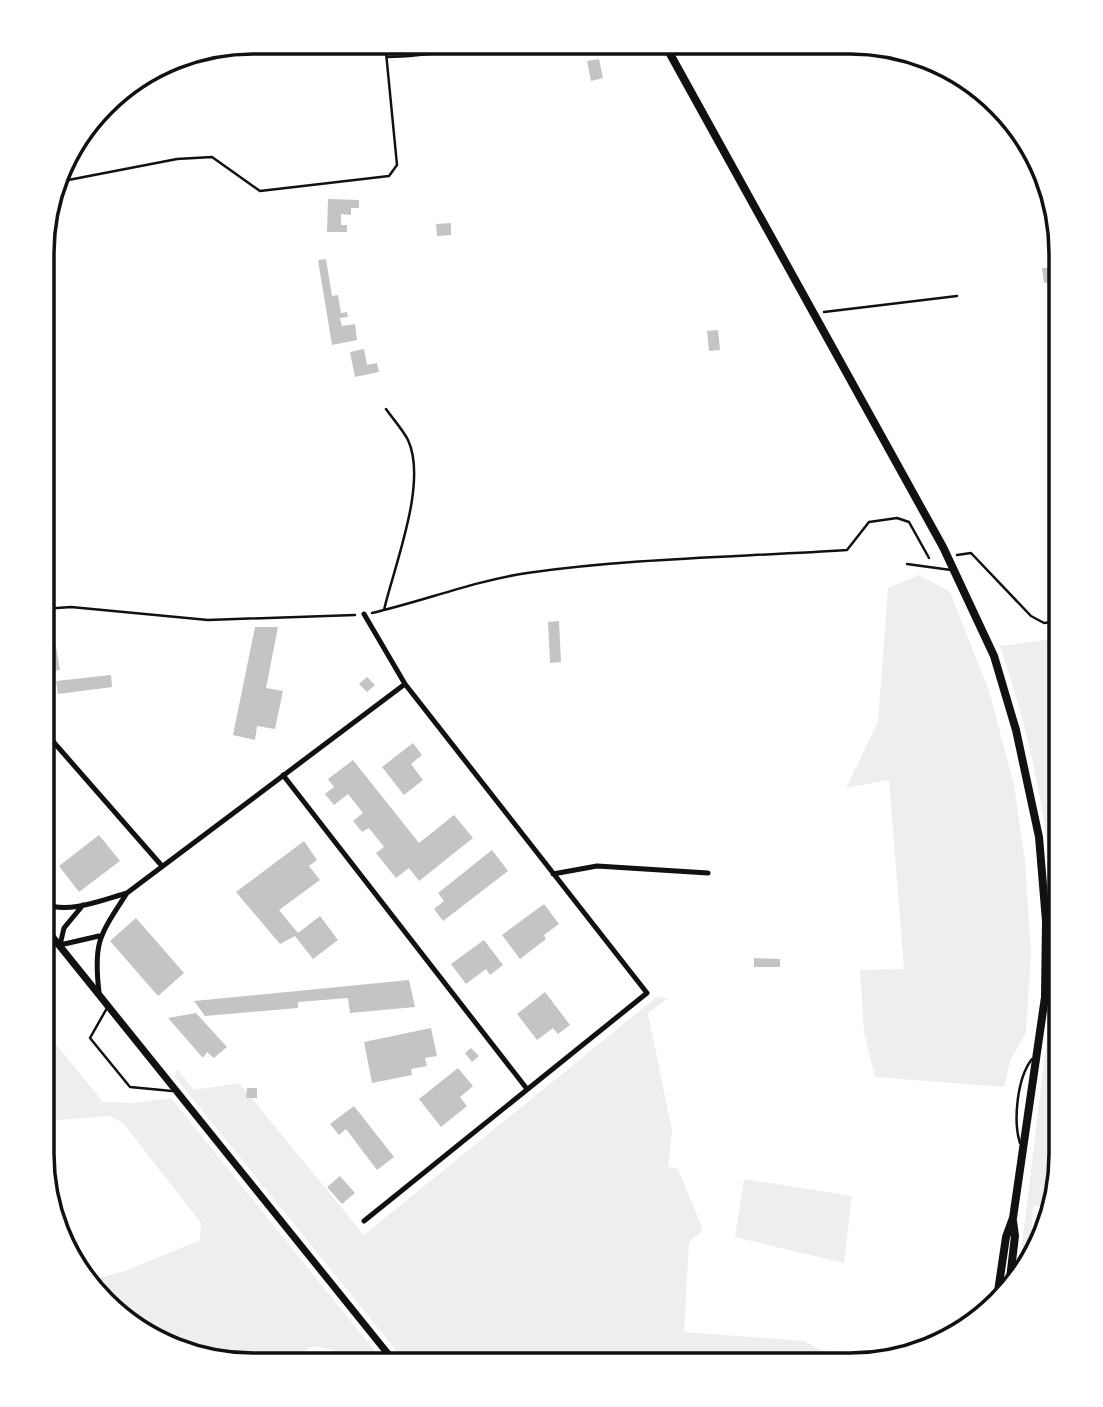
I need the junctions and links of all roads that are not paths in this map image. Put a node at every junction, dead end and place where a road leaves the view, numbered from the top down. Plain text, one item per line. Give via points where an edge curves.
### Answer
1 (670, 54) edge
2 (907, 564) dead end
3 (954, 570) junction
4 (364, 614) road end
5 (405, 684) junction
6 (54, 743) edge
7 (283, 775) junction
8 (162, 866) junction
9 (708, 873) dead end
10 (553, 874) junction
11 (127, 893) junction
12 (83, 905) junction
13 (54, 908) edge
14 (99, 936) junction
15 (54, 938) edge
16 (60, 946) junction
17 (99, 992) junction
18 (108, 1005) junction
19 (527, 1089) junction
20 (175, 1092) junction
21 (1013, 1218) junction
22 (364, 1221) dead end
23 (1011, 1270) edge
24 (999, 1285) edge
25 (387, 1352) edge

1 - 3 main road
2 - 3 lane
3 - 21 main road via 994,656 1016,730 1039,838 1046,921 1045,997
4 - 5 street
5 - 7 street
5 - 10 street
6 - 8 street
7 - 8 street
7 - 19 street
8 - 11 street
9 - 10 street via 597,866
10 - 19 street via 647,993
11 - 12 street
11 - 14 street
12 - 13 street
12 - 16 street via 64,928
14 - 16 street
14 - 17 street via 95,955
15 - 16 street
16 - 17 street
17 - 18 street
18 - 20 street
18 - 20 lane via 90,1038 130,1087
19 - 22 street
20 - 25 street
21 - 23 main road
21 - 24 main road

